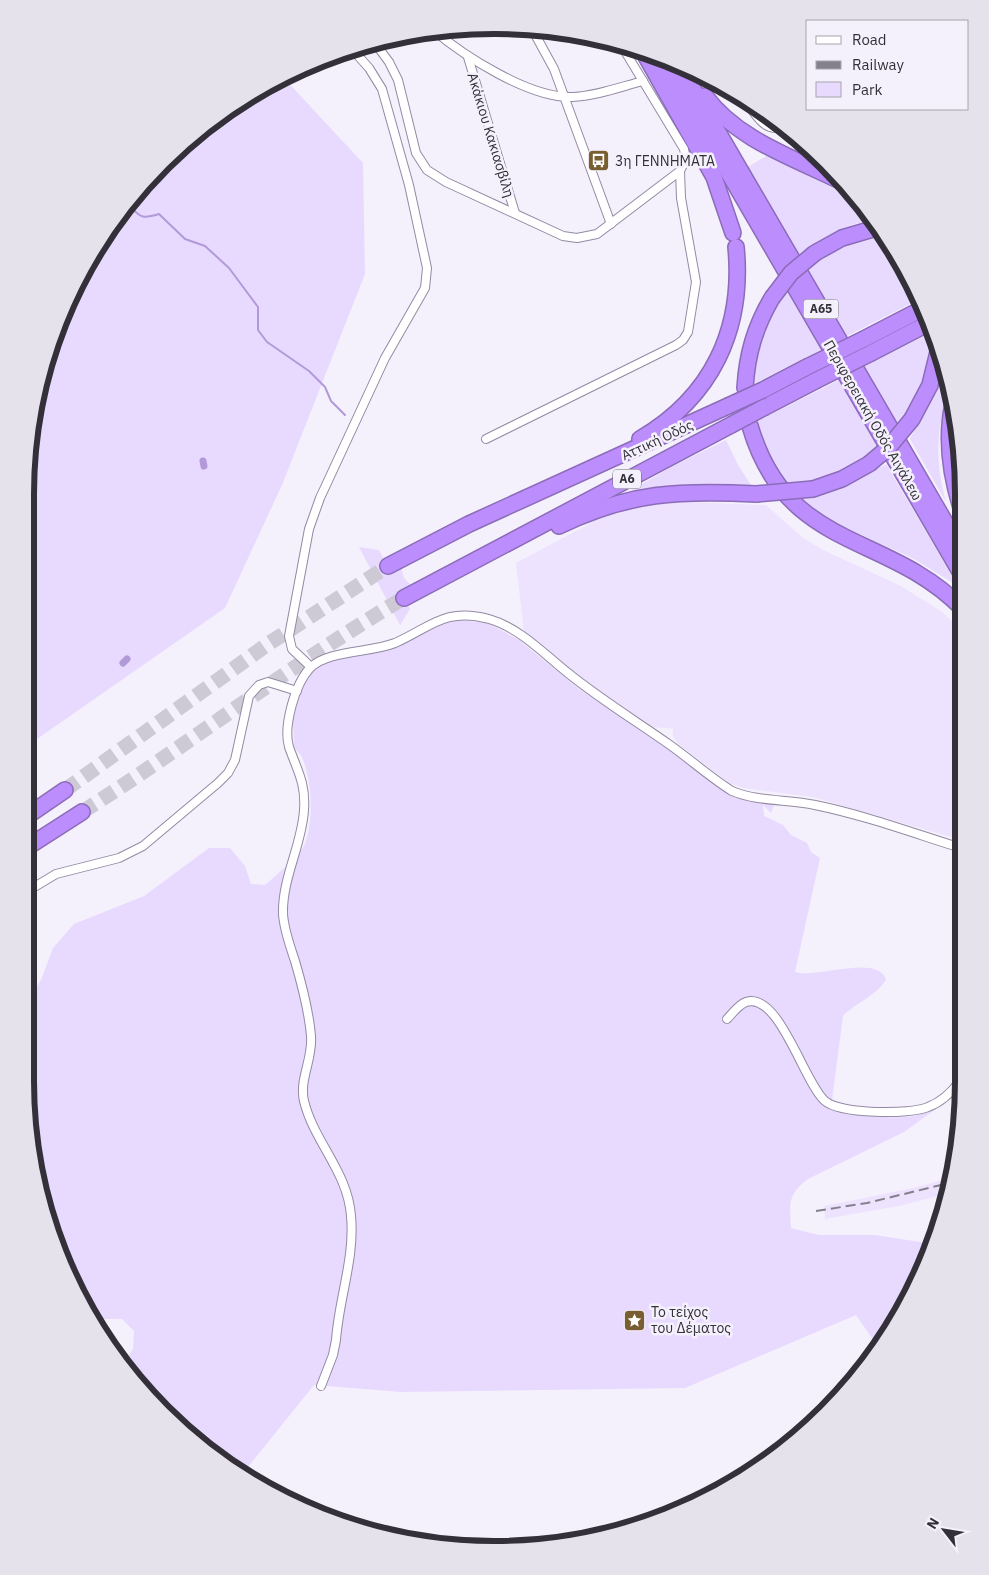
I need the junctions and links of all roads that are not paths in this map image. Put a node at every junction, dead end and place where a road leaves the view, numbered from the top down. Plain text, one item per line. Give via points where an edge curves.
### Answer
1 (536, 36) edge
2 (442, 37) edge
3 (379, 48) edge
4 (626, 53) edge
5 (357, 55) edge
6 (468, 57) junction
7 (648, 60) edge
8 (668, 68) edge
9 (685, 75) edge
10 (695, 80) edge
11 (643, 81) junction
12 (564, 97) junction
13 (760, 118) edge
14 (772, 127) edge
15 (680, 171) junction
16 (823, 173) edge
17 (515, 213) junction
18 (611, 224) junction
19 (871, 229) edge
20 (917, 312) edge
21 (923, 326) edge
22 (936, 361) edge
23 (745, 388) dead end
24 (750, 426) dead end
25 (951, 435) edge
26 (486, 439) dead end
27 (955, 483) edge
28 (553, 486) junction
29 (524, 533) junction
30 (955, 539) edge
31 (955, 563) edge
32 (388, 566) tunnel mouth
33 (404, 598) tunnel mouth
34 (955, 602) edge
35 (312, 667) junction
36 (297, 691) junction
37 (65, 790) tunnel mouth
38 (34, 811) edge
39 (82, 812) tunnel mouth
40 (34, 843) edge
41 (955, 846) edge
42 (34, 887) edge
43 (727, 1019) dead end
44 (955, 1087) edge
45 (321, 1386) dead end

1 - 12 street via 554,69
2 - 6 street
3 - 17 street via 398,80 416,153 423,166 446,182
4 - 11 street
5 - 35 street via 375,77 386,101 428,268 425,288 369,389 314,514 289,636 292,649
6 - 12 street via 531,89
6 - 17 street, Ακάκιου Κακιασβίλη
7 - 28 highway via 714,177 735,240 737,292 730,326 719,358 701,387 681,410 651,433
8 - 31 highway, Περιφερειακή Οδός Αιγάλεω / Α65
9 - 30 highway, Περιφερειακή Οδός Αιγάλεω / Α65
10 - 16 highway via 708,99 737,127 770,148
11 - 12 street via 607,91
11 - 15 street via 684,149 685,164
12 - 18 street
13 - 14 street via 765,125
15 - 18 street
15 - 26 street via 680,198 696,282 686,336 676,345
17 - 18 street via 562,236 577,238 597,234
19 - 23 highway, bridge via 842,238 815,253 791,273 772,298 755,332
20 - 28 highway, Αττική Οδός / Α6, bridge via 763,390
21 - 29 highway, Αττική Οδός / Α6, bridge
22 - 29 highway, bridge via 930,385 912,419 888,448 869,464 842,479 812,489 756,494 689,492 637,498 599,508 557,527
24 - 34 highway via 770,472 797,507 844,538 924,577
25 - 27 highway
28 - 32 highway, Αττική Οδός / Α6
29 - 33 highway, Αττική Οδός / Α6
35 - 36 street
35 - 41 street via 325,659 385,647 439,619 474,616 489,619 529,641 579,682 732,791 748,797 829,808
36 - 42 street via 268,682 253,690 249,696 239,750 228,773 144,846 119,858 56,874
36 - 45 street via 288,741 301,773 304,813 285,886 283,918 311,1035 312,1050 302,1089 304,1102 335,1163 352,1222 336,1340
37 - 38 highway
39 - 40 highway
43 - 44 street via 748,1001 766,1006 818,1093 836,1107 916,1111 947,1097

